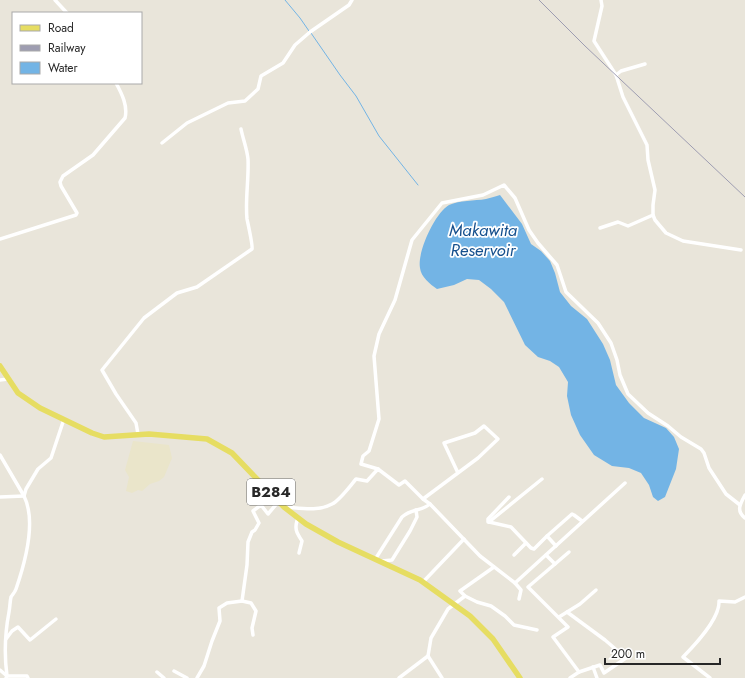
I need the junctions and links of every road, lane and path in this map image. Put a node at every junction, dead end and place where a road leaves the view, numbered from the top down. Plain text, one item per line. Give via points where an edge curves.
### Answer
1 (55, 0) edge
2 (352, 0) edge
3 (601, 0) edge
4 (65, 12) edge
5 (645, 64) dead end
6 (616, 75) junction
7 (116, 84) edge
8 (241, 129) dead end
9 (162, 143) dead end
10 (653, 216) junction
11 (600, 228) dead end
12 (0, 239) edge
13 (741, 250) dead end
14 (0, 366) edge
15 (8, 379) junction
16 (0, 380) edge
17 (64, 419) junction
18 (138, 434) junction
19 (0, 455) edge
20 (378, 470) junction
21 (458, 473) dead end
22 (542, 479) dead end
23 (625, 482) dead end
24 (745, 495) edge
25 (24, 496) junction
26 (0, 497) edge
27 (509, 498) dead end
28 (423, 499) junction
29 (278, 501) junction
30 (430, 504) junction
31 (740, 505) junction
32 (284, 506) junction
33 (416, 510) junction
34 (298, 518) junction
35 (745, 518) edge
36 (582, 521) junction
37 (490, 522) junction
38 (547, 536) junction
39 (464, 539) junction
40 (526, 543) junction
41 (556, 546) junction
42 (568, 552) dead end
43 (299, 553) dead end
44 (514, 555) dead end
45 (546, 555) junction
46 (376, 558) junction
47 (382, 561) junction
48 (555, 564) junction
49 (494, 567) junction
50 (423, 582) junction
51 (515, 583) junction
52 (596, 590) dead end
53 (465, 596) junction
54 (745, 597) edge
55 (518, 599) dead end
56 (242, 601) junction
57 (454, 604) junction
58 (567, 612) junction
59 (559, 617) junction
60 (56, 619) dead end
61 (537, 630) dead end
62 (253, 635) dead end
63 (6, 640) junction
64 (428, 656) junction
65 (593, 667) junction
66 (0, 670) edge
67 (174, 671) dead end
68 (157, 672) dead end
69 (579, 672) junction
70 (7, 677) edge
71 (28, 678) edge
72 (164, 678) edge
73 (187, 678) edge
74 (196, 678) edge
75 (399, 678) edge
76 (442, 678) edge
77 (520, 678) edge
78 (570, 678) edge
79 (597, 678) edge
80 (710, 678) edge

1 - 4 street
2 - 9 street via 349,5 295,45 284,63 261,76 258,89 245,101 228,103 187,123
3 - 6 street via 594,41
5 - 6 street
6 - 10 street via 623,97 647,144 655,190
7 - 12 street via 124,100 125,118 93,155 63,176 60,182 76,215
8 - 18 street via 248,160 247,216 252,249 197,287 177,293 144,318 102,370 136,423
10 - 11 street via 628,226 618,222
10 - 13 street via 661,229 678,239
14 - 15 main road, B284
15 - 16 street
15 - 17 main road, B284 via 18,393 40,408
17 - 18 main road, B284 via 92,434 104,437
17 - 25 street via 51,458 38,469
18 - 29 main road, B284 via 207,439 232,453
19 - 25 street
20 - 28 street via 399,485 405,481
20 - 31 street via 361,464 363,456 369,451 379,419 374,356 379,334 395,300 412,240 442,203 483,194 504,185 515,198 529,230 558,265 566,292 598,323 611,343 628,394 648,413 701,448 709,468 726,494
20 - 32 street via 367,481 356,479 333,504 308,509
21 - 28 street via 444,443 475,433 484,426 498,439 478,458
22 - 37 street
23 - 36 street
24 - 31 street
25 - 26 street
25 - 63 street via 29,531 24,563 11,597
27 - 37 street via 488,519
28 - 30 street
29 - 32 main road, B284
29 - 56 street via 268,514 261,505 253,511 259,523 248,542
30 - 33 street
30 - 39 street
31 - 35 street via 740,512
32 - 34 main road, B284
33 - 46 street via 407,512 402,517
33 - 47 street via 417,517 392,560
34 - 43 street via 295,531 302,541
34 - 46 main road, B284 via 338,542
36 - 38 street via 572,514
36 - 41 street
37 - 40 street via 511,527
38 - 40 street via 534,548
38 - 41 street
39 - 49 street
39 - 50 street
40 - 44 street
41 - 45 street
42 - 48 street
45 - 48 street
45 - 51 street
46 - 47 main road, B284
47 - 50 main road, B284
48 - 59 street via 528,587
49 - 51 street
49 - 53 street via 460,591
50 - 57 main road, B284
51 - 55 street via 521,590
52 - 58 street
53 - 57 street
53 - 61 street via 491,606 514,625
54 - 80 street via 735,602 719,601 720,606 707,629 683,657
56 - 62 street via 251,603 256,611
56 - 74 street via 227,603 219,608 220,621 204,666
57 - 64 street via 448,609 432,638
57 - 77 main road, B284 via 493,639
58 - 59 street
58 - 65 street via 626,658 604,673 600,665
59 - 69 street via 568,627 552,637
60 - 63 street via 30,640 18,627
63 - 70 street
64 - 75 street
64 - 76 street
65 - 69 street
65 - 79 street
66 - 70 street
67 - 73 street
68 - 72 street
69 - 78 street
70 - 71 street

